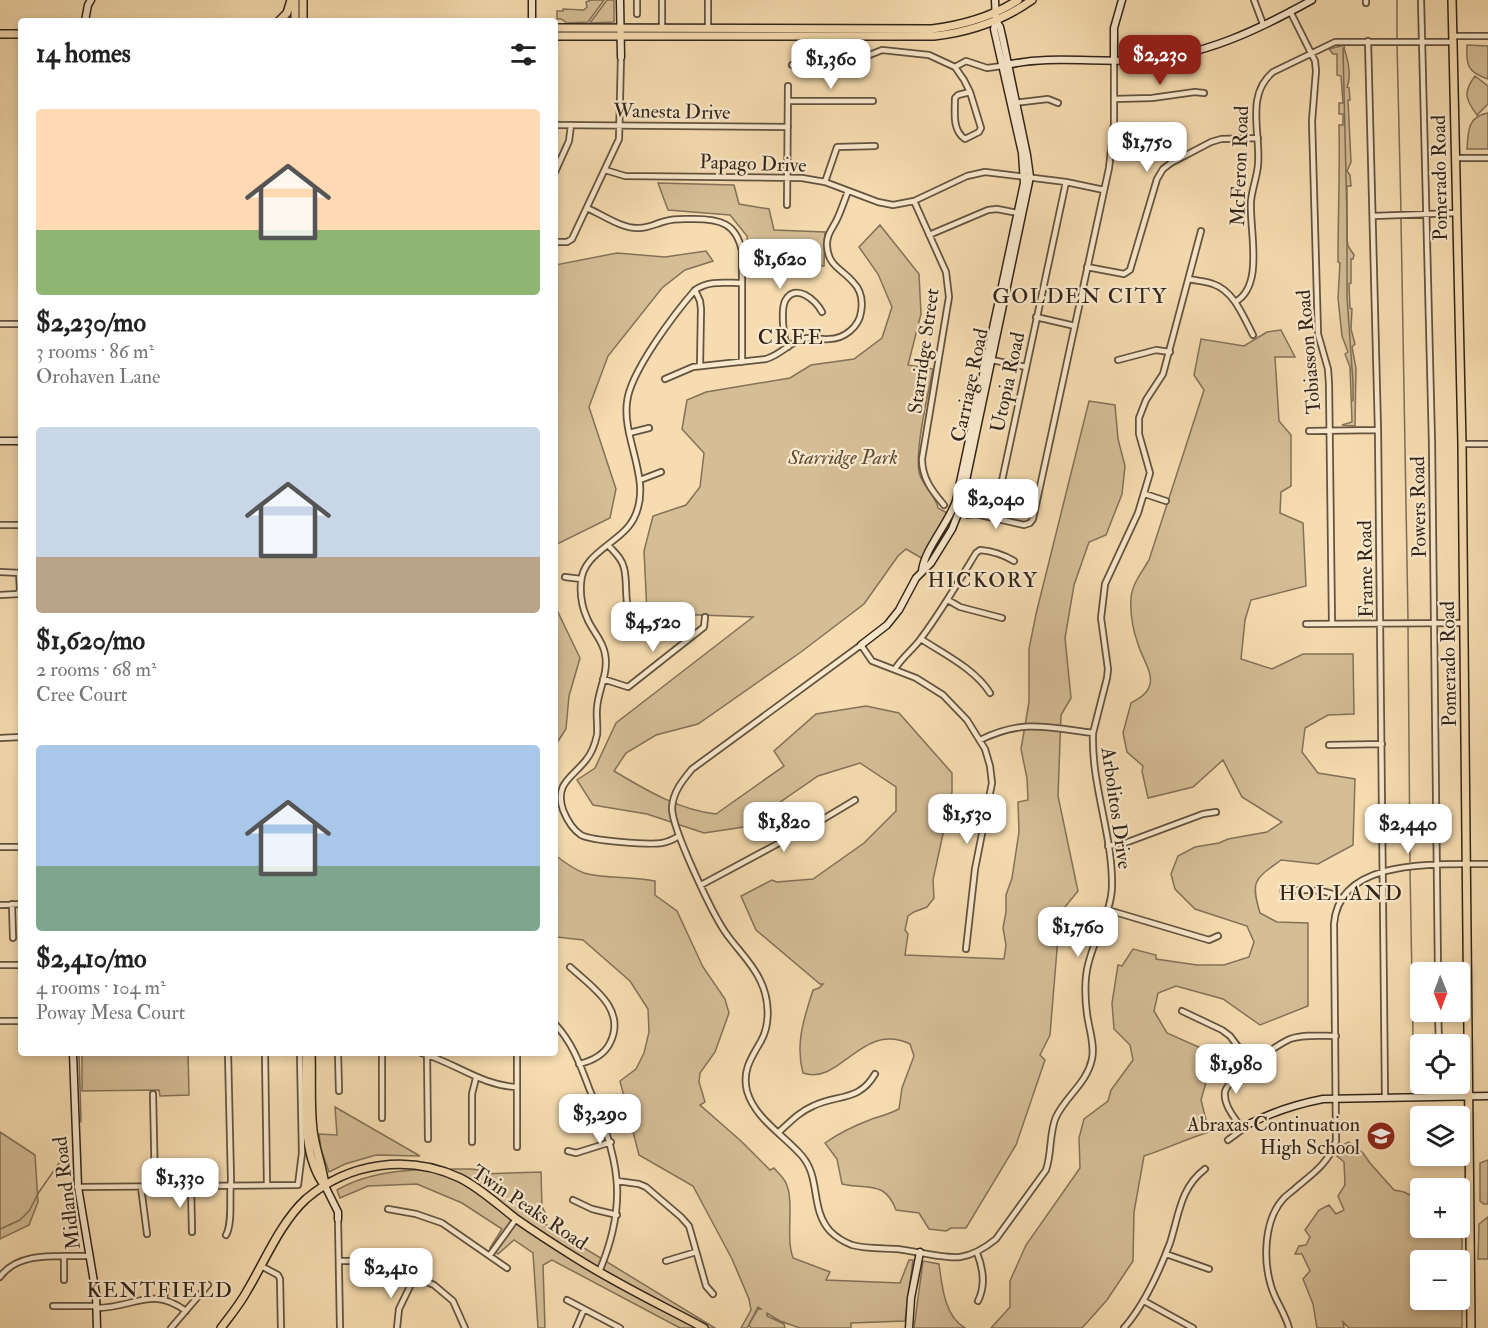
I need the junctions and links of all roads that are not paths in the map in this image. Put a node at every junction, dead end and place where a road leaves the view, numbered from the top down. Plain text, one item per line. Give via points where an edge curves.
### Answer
1 (291, 0) edge
2 (295, 0) edge
3 (303, 0) edge
4 (532, 0) edge
5 (620, 0) edge
6 (637, 0) edge
7 (662, 0) edge
8 (708, 0) edge
9 (995, 0) edge
10 (1018, 0) edge
11 (1032, 0) edge
12 (1122, 0) edge
13 (1254, 0) edge
14 (1311, 0) edge
15 (1421, 0) edge
16 (1452, 0) edge
17 (88, 2) edge
18 (1290, 11) junction
19 (637, 14) dead end
20 (996, 17) junction
21 (85, 18) edge
22 (282, 18) edge
23 (295, 18) edge
24 (303, 18) edge
25 (532, 18) edge
26 (1263, 24) junction
27 (558, 28) edge
28 (591, 28) junction
29 (662, 28) junction
30 (769, 29) junction
31 (621, 32) junction
32 (708, 32) junction
33 (0, 34) edge
34 (18, 34) edge
35 (558, 36) edge
36 (568, 36) junction
37 (749, 36) junction
38 (825, 36) junction
39 (1488, 36) edge
40 (1452, 39) junction
41 (1368, 41) junction
42 (1422, 42) junction
43 (1311, 53) junction
44 (621, 57) joint
45 (1114, 61) junction
46 (826, 64) junction
47 (792, 65) dead end
48 (1005, 66) junction
49 (955, 68) junction
50 (788, 86) dead end
51 (970, 92) junction
52 (1204, 93) dead end
53 (1113, 99) junction
54 (788, 101) junction
55 (873, 101) dead end
56 (1013, 103) junction
57 (1059, 103) dead end
58 (558, 125) edge
59 (571, 125) junction
60 (620, 125) junction
61 (788, 127) junction
62 (1258, 138) junction
63 (875, 146) dead end
64 (1455, 158) junction
65 (1488, 158) edge
66 (558, 165) edge
67 (605, 170) junction
68 (788, 177) junction
69 (1027, 177) junction
70 (825, 182) junction
71 (1066, 182) junction
72 (848, 190) junction
73 (1104, 190) junction
74 (914, 201) junction
75 (787, 205) dead end
76 (587, 208) junction
77 (1457, 213) junction
78 (1020, 214) junction
79 (1426, 214) junction
80 (1373, 216) junction
81 (1201, 231) dead end
82 (929, 235) junction
83 (558, 242) edge
84 (1087, 267) junction
85 (1189, 279) junction
86 (742, 283) junction
87 (695, 290) junction
88 (1235, 302) junction
89 (822, 312) dead end
90 (1036, 317) junction
91 (0, 324) edge
92 (18, 324) edge
93 (1075, 326) junction
94 (1253, 335) dead end
95 (788, 347) junction
96 (1170, 352) junction
97 (989, 359) junction
98 (1118, 360) dead end
99 (742, 362) junction
100 (700, 366) junction
101 (1026, 367) junction
102 (664, 379) dead end
103 (649, 428) dead end
104 (1309, 430) dead end
105 (1330, 430) junction
106 (1378, 430) junction
107 (629, 433) junction
108 (0, 441) edge
109 (18, 441) edge
110 (1462, 444) junction
111 (1488, 444) edge
112 (661, 472) dead end
113 (640, 480) junction
114 (1146, 494) junction
115 (1166, 501) dead end
116 (944, 505) dead end
117 (968, 515) dead end
118 (994, 518) junction
119 (0, 525) edge
120 (18, 525) edge
121 (608, 545) junction
122 (1014, 561) dead end
123 (0, 572) edge
124 (18, 573) edge
125 (565, 577) dead end
126 (581, 579) junction
127 (18, 594) edge
128 (0, 595) edge
129 (948, 600) junction
130 (705, 617) dead end
131 (1002, 618) dead end
132 (1434, 623) junction
133 (1464, 623) junction
134 (1306, 624) dead end
135 (1332, 624) junction
136 (1380, 624) junction
137 (638, 626) dead end
138 (921, 639) junction
139 (861, 645) junction
140 (895, 669) junction
141 (603, 679) junction
142 (990, 693) dead end
143 (1093, 733) junction
144 (18, 737) edge
145 (0, 738) edge
146 (980, 740) junction
147 (1382, 744) junction
148 (1329, 745) dead end
149 (855, 800) dead end
150 (1216, 812) dead end
151 (679, 836) junction
152 (1108, 846) junction
153 (0, 847) edge
154 (18, 847) edge
155 (1488, 864) edge
156 (1437, 865) junction
157 (1467, 865) junction
158 (1383, 872) junction
159 (701, 885) junction
160 (1283, 891) dead end
161 (1342, 899) junction
162 (0, 904) edge
163 (12, 904) junction
164 (18, 904) edge
165 (1108, 910) junction
166 (1218, 936) dead end
167 (13, 938) dead end
168 (966, 949) dead end
169 (1438, 962) edge
170 (0, 965) edge
171 (18, 965) edge
172 (570, 967) dead end
173 (1182, 1011) dead end
174 (18, 1021) edge
175 (0, 1022) edge
176 (558, 1028) edge
177 (1336, 1036) junction
178 (73, 1056) edge
179 (228, 1056) edge
180 (266, 1056) edge
181 (300, 1056) edge
182 (306, 1056) edge
183 (311, 1056) edge
184 (338, 1056) edge
185 (382, 1056) edge
186 (424, 1056) edge
187 (428, 1056) edge
188 (517, 1056) edge
189 (579, 1064) junction
190 (1252, 1065) junction
191 (875, 1074) dead end
192 (476, 1078) junction
193 (517, 1087) junction
194 (339, 1091) dead end
195 (153, 1094) dead end
196 (1470, 1095) junction
197 (1439, 1096) joint
198 (1488, 1096) edge
199 (593, 1097) junction
200 (1385, 1097) junction
201 (1337, 1098) junction
202 (569, 1103) dead end
203 (382, 1118) dead end
204 (1251, 1123) joint
205 (1242, 1129) junction
206 (779, 1132) junction
207 (428, 1139) dead end
208 (1228, 1140) dead end
209 (472, 1142) dead end
210 (611, 1142) junction
211 (518, 1147) dead end
212 (568, 1151) dead end
213 (1205, 1169) dead end
214 (617, 1181) junction
215 (267, 1185) junction
216 (155, 1186) junction
217 (191, 1186) junction
218 (230, 1186) junction
219 (325, 1186) junction
220 (78, 1187) junction
221 (141, 1187) junction
222 (573, 1200) dead end
223 (388, 1209) dead end
224 (617, 1215) junction
225 (338, 1219) joint
226 (516, 1219) junction
227 (192, 1232) dead end
228 (147, 1234) dead end
229 (226, 1234) dead end
230 (696, 1252) junction
231 (920, 1252) junction
232 (977, 1253) junction
233 (1166, 1254) junction
234 (490, 1255) junction
235 (90, 1256) junction
236 (64, 1257) junction
237 (339, 1261) junction
238 (666, 1261) dead end
239 (261, 1266) junction
240 (507, 1268) dead end
241 (1209, 1269) dead end
242 (599, 1272) junction
243 (415, 1276) junction
244 (0, 1277) edge
245 (64, 1280) dead end
246 (208, 1285) dead end
247 (166, 1286) dead end
248 (712, 1294) dead end
249 (164, 1298) junction
250 (567, 1300) dead end
251 (978, 1300) dead end
252 (1144, 1301) junction
253 (53, 1306) dead end
254 (97, 1307) junction
255 (584, 1309) junction
256 (186, 1311) junction
257 (97, 1328) edge
258 (171, 1328) edge
259 (221, 1328) edge
260 (282, 1328) edge
261 (340, 1328) edge
262 (397, 1328) edge
263 (465, 1328) edge
264 (576, 1328) edge
265 (620, 1328) edge
266 (704, 1328) edge
267 (909, 1328) edge
268 (1124, 1328) edge
269 (1193, 1328) edge
270 (1289, 1328) edge
271 (1471, 1328) edge

1 - 22 main road
2 - 23 main road
3 - 24 main road
4 - 25 street
5 - 31 street
6 - 19 street
7 - 29 street
8 - 32 street
9 - 20 street, Carriage Road
10 - 20 main road
11 - 20 main road
12 - 45 street via 1114,28
13 - 26 street
14 - 18 street
15 - 42 street, Powers Road
16 - 40 main road, Pomerado Road
17 - 21 street
18 - 26 street
18 - 43 street, Tobiasson Road
20 - 30 main road via 932,29
20 - 38 main road via 963,32 934,36
20 - 48 street, Carriage Road via 994,29
26 - 45 street via 1224,43 1191,53
27 - 28 main road
28 - 31 main road
28 - 36 main road via 568,32
29 - 31 main road
29 - 32 main road
30 - 32 main road
30 - 37 main road via 751,32
31 - 32 main road
31 - 36 main road
31 - 44 street
32 - 37 main road
33 - 34 main road
35 - 36 main road
37 - 38 main road
38 - 46 street
39 - 40 street, McFeron Road
40 - 42 street, McFeron Road
40 - 64 main road, Pomerado Road
41 - 42 street, McFeron Road
41 - 43 street, McFeron Road via 1335,42
41 - 80 street, Frame Road
42 - 79 street, Powers Road
43 - 62 street, McFeron Road via 1264,79 1256,98
43 - 105 street, Tobiasson Road via 1316,71 1312,122 1318,334 1328,369
44 - 60 street
45 - 48 street via 1050,60
45 - 53 street
46 - 47 street via 816,68
46 - 49 street via 857,60 884,50 929,55
48 - 49 street via 987,68 966,61
48 - 56 street, Carriage Road
49 - 51 street
50 - 54 street
51 - 51 street via 981,129 965,139 955,125 955,98
52 - 53 street
53 - 73 street
54 - 55 street
54 - 61 street
56 - 57 street via 1048,99
56 - 69 street, Carriage Road
58 - 59 street, Wanesta Drive
59 - 60 street, Wanesta Drive
59 - 66 street via 569,141
60 - 61 street, Wanesta Drive
60 - 67 street via 618,141
61 - 68 street
62 - 84 street via 1221,139 1171,163 1157,179 1130,270 1124,274
62 - 88 street, McFeron Road via 1258,167 1251,204 1253,273 1248,291
63 - 70 street via 837,147
64 - 65 street
64 - 77 main road, Pomerado Road
67 - 68 street, Papago Drive via 625,176
67 - 76 street
68 - 70 street, Papago Drive
68 - 75 street
69 - 71 street, Papago Drive
69 - 74 street, Papago Drive via 976,173
69 - 78 street, Carriage Road
70 - 72 street, Papago Drive
71 - 73 street, Papago Drive
71 - 90 street, Utopia Road
72 - 74 street, Papago Drive via 893,205
72 - 95 street via 828,236 827,248 832,263 859,290 861,317 842,336 804,338
73 - 84 street
74 - 82 street, Starridge Street
76 - 83 street via 571,241
76 - 86 street via 638,229 674,219 723,222 741,243
77 - 79 street
77 - 110 main road, Pomerado Road
78 - 82 street via 988,210
78 - 97 street, Carriage Road
79 - 80 street
79 - 132 street, Powers Road
80 - 106 street, Frame Road
81 - 85 street
82 - 116 street, Starridge Street via 946,272 948,297 922,465 931,490
84 - 93 street
85 - 88 street via 1214,284
85 - 96 street
86 - 87 street via 706,284
86 - 99 street
87 - 100 street via 701,309
87 - 107 street via 633,381 626,403
88 - 94 street
89 - 95 street via 808,295 789,296 784,306 784,340
90 - 93 street
90 - 101 street, Utopia Road
91 - 92 street
93 - 118 street via 1033,519 1024,525
95 - 99 street via 776,356
96 - 98 street via 1154,350
96 - 114 street via 1163,374 1139,418 1139,434 1150,473
97 - 101 street
97 - 139 street, Carriage Road via 960,492 939,543 924,560 922,571 892,619
99 - 100 street
100 - 102 street
101 - 118 street, Utopia Road
103 - 107 street
104 - 105 street
105 - 106 street
105 - 135 street, Tobiasson Road
106 - 136 street, Frame Road
107 - 113 street
108 - 109 street
110 - 111 street
110 - 133 main road, Pomerado Road
112 - 113 street
113 - 121 street via 635,517
114 - 115 street
114 - 143 street, Arbolitos Drive via 1105,584 1101,618 1107,678
117 - 118 street
119 - 120 street
121 - 126 street via 587,564
121 - 137 street via 621,560 627,604
122 - 129 street via 980,550
123 - 124 street
125 - 126 street
126 - 141 street via 581,601 605,654
127 - 128 street
129 - 131 street
129 - 138 street
130 - 141 street via 704,627 628,687
132 - 133 street
132 - 136 street
132 - 156 street, Powers Road
133 - 157 main road, Pomerado Road
134 - 135 street
135 - 136 street
136 - 147 street, Frame Road
138 - 140 street
138 - 142 street via 959,664
139 - 140 street via 872,661
139 - 151 street, Carriage Road via 692,769 674,798 673,818
140 - 146 street via 943,695
141 - 151 street via 592,750 567,779 561,796 569,825 591,839 653,843
143 - 146 street via 1029,725 1001,730
143 - 152 street, Arbolitos Drive
144 - 145 street
146 - 168 street via 992,783 976,859
147 - 148 street
147 - 158 street, Frame Road
149 - 159 street
150 - 152 street
151 - 159 street, Carriage Road
152 - 165 street, Arbolitos Drive via 1112,881
153 - 154 street
155 - 157 street
156 - 157 street
156 - 158 street
156 - 169 street, Powers Road
157 - 196 main road, Pomerado Road
158 - 161 street via 1365,879
158 - 200 street, Frame Road
159 - 206 street, Carriage Road via 727,935 753,965 761,981 768,1020 748,1061 747,1087 753,1106
160 - 161 street via 1316,890
161 - 177 street via 1334,924
162 - 163 street
163 - 164 street
163 - 167 street
165 - 166 street via 1209,940
165 - 232 street, Arbolitos Drive via 1087,966 1085,990 1092,1052 1089,1067 1056,1117 1050,1158 1042,1176 996,1239
170 - 171 street
172 - 189 street via 606,1000 615,1022 614,1036 607,1049 597,1058
173 - 190 street via 1230,1036
174 - 175 street
176 - 189 street via 575,1050
177 - 190 street via 1291,1039
177 - 201 street
178 - 220 street, Midland Road
179 - 218 street
180 - 215 street
181 - 215 street via 302,1153 298,1185
182 - 219 main road via 308,1144 317,1176
183 - 219 main road via 313,1128
184 - 194 street
185 - 203 street
186 - 207 street
187 - 192 street
188 - 193 street
189 - 199 street
190 - 205 street via 1230,1082 1225,1091 1227,1104
191 - 206 street via 870,1083 853,1095 814,1105
192 - 193 street
192 - 209 street
193 - 211 street
195 - 216 street
196 - 197 street
196 - 198 street
196 - 271 main road, Pomerado Road
197 - 200 street
199 - 202 street via 578,1104
199 - 210 street
200 - 201 street
201 - 204 street via 1297,1103
201 - 270 street via 1334,1149 1322,1166 1283,1198 1270,1224 1267,1270
204 - 205 street
205 - 208 street
206 - 231 street, Carriage Road via 804,1157 812,1173 819,1213 834,1235 857,1246
210 - 212 street via 576,1153
210 - 214 street
213 - 233 street via 1181,1200
214 - 224 street
214 - 230 street via 646,1187 681,1217 689,1226
215 - 218 street
216 - 217 street
216 - 221 street
217 - 218 street
217 - 227 street
218 - 229 street via 230,1227
219 - 225 street
219 - 226 main road, Twin Peaks Road via 359,1169 393,1164 422,1166 462,1179
219 - 239 main road, Twin Peaks Road via 297,1208
220 - 221 street
220 - 235 street, Midland Road
221 - 228 street
222 - 224 street
223 - 234 street via 442,1223
224 - 242 street
225 - 237 street
226 - 234 street
226 - 242 main road, Twin Peaks Road
230 - 238 street
230 - 248 street
231 - 232 street via 954,1257
231 - 267 street via 910,1298
232 - 251 street via 982,1272
233 - 241 street
233 - 252 street
234 - 240 street
235 - 236 street
235 - 254 street, Midland Road
236 - 244 street via 24,1260 11,1265
236 - 245 street
237 - 243 street via 380,1261
237 - 261 street
239 - 259 main road, Twin Peaks Road
239 - 260 street via 280,1279
242 - 266 main road, Twin Peaks Road
243 - 262 street via 399,1309
243 - 263 street via 453,1301
246 - 256 street
247 - 249 street
249 - 254 street via 113,1308
249 - 256 street
250 - 255 street
252 - 268 street
252 - 269 street
253 - 254 street
254 - 257 street, Midland Road
255 - 264 street
255 - 265 street
256 - 258 street

